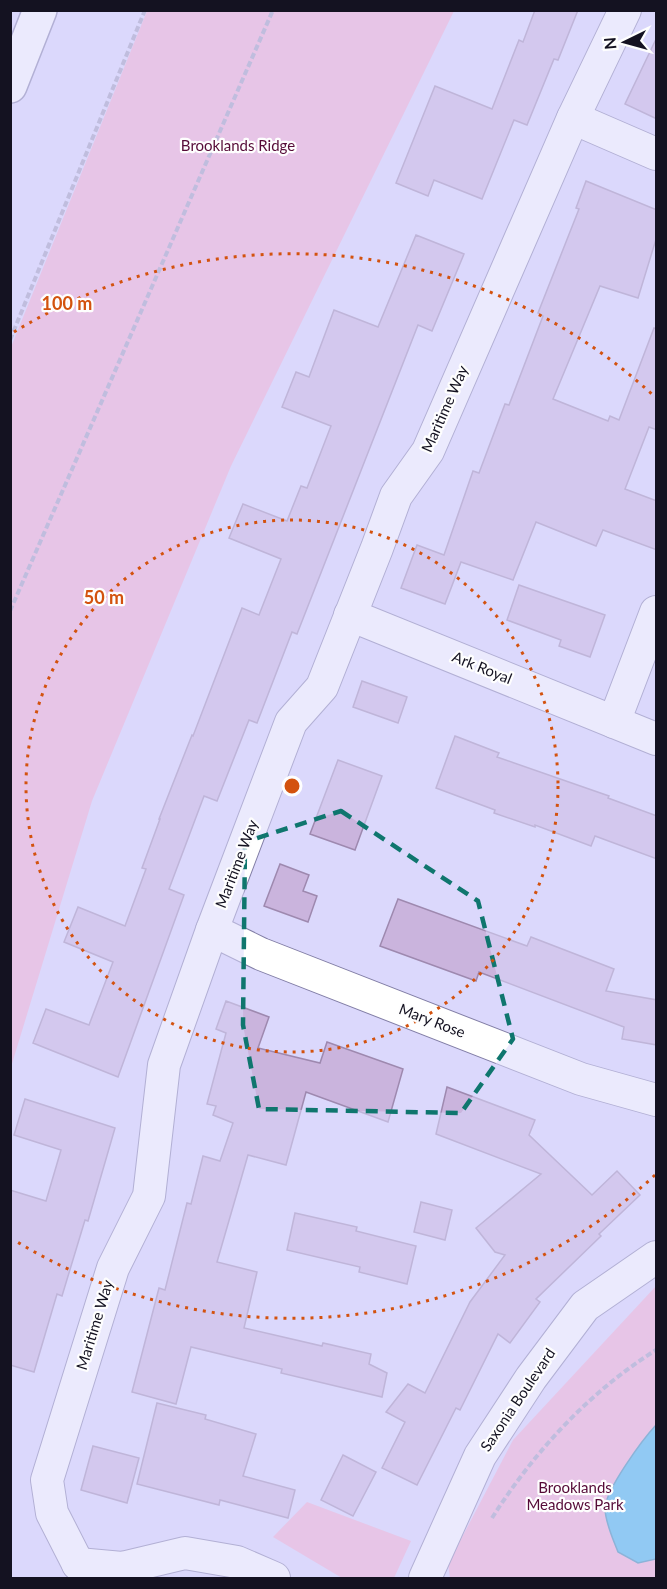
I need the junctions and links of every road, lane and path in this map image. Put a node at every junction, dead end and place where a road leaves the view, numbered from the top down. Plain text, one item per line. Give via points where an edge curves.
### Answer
1 (40, 10) edge
2 (145, 10) edge
3 (273, 10) edge
4 (625, 10) edge
5 (10, 86) edge
6 (573, 118) junction
7 (657, 154) edge
8 (10, 340) edge
9 (10, 611) edge
10 (657, 612) edge
11 (350, 615) junction
12 (614, 722) junction
13 (657, 739) edge
14 (212, 930) junction
15 (657, 1100) edge
16 (657, 1257) edge
17 (657, 1350) edge
18 (490, 1522) dead end
19 (74, 1571) edge
20 (274, 1578) edge
21 (425, 1578) edge

1 - 5 highway
2 - 8 path
3 - 9 path
4 - 6 street, Maritime Way
6 - 7 street
6 - 11 street, Maritime Way via 428,451 396,496
10 - 12 street
11 - 12 street, Ark Royal
11 - 14 street, Maritime Way via 322,687 291,722
12 - 13 street, Ark Royal
14 - 15 street, Mary Rose via 261,954 581,1079
14 - 19 street, Maritime Way via 164,1065 149,1196 113,1268 47,1480 52,1513
16 - 21 street, Saxonia Boulevard via 585,1306 531,1378 480,1456
17 - 18 path via 598,1393 546,1443
19 - 20 street, Maritime Way via 122,1568 185,1553 237,1562

